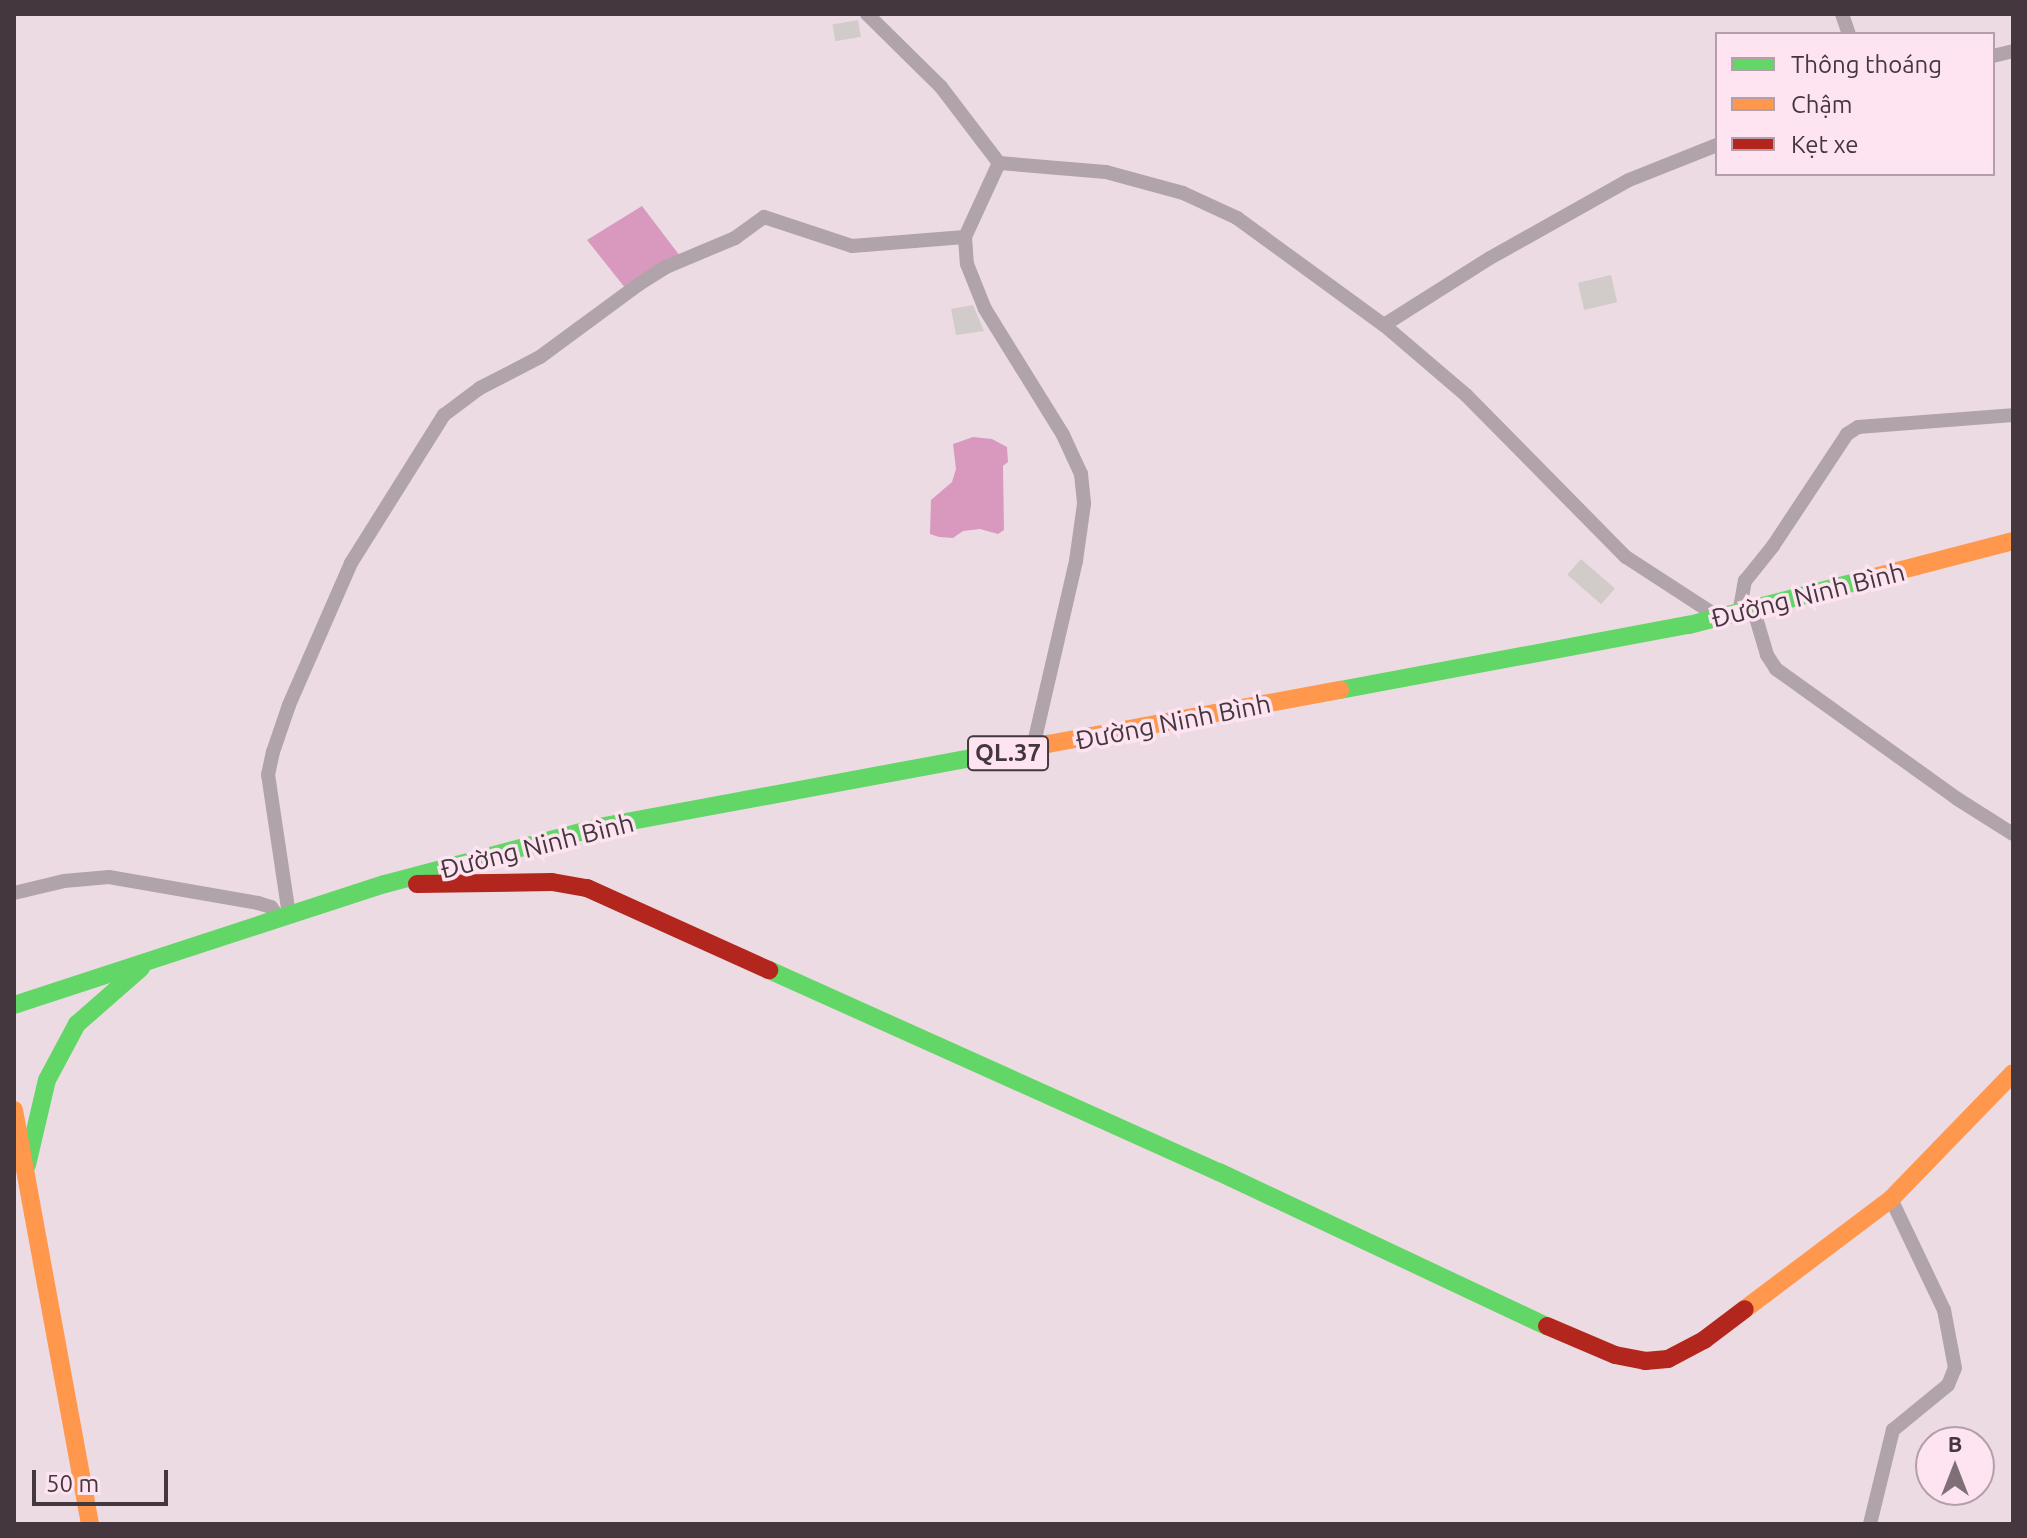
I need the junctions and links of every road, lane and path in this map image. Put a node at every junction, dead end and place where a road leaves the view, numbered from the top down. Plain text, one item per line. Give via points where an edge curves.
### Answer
1 (867, 14) edge
2 (1715, 146) edge
3 (999, 163) junction
4 (965, 237) junction
5 (1384, 325) junction
6 (2013, 415) edge
7 (2013, 541) edge
8 (1738, 614) junction
9 (1033, 749) junction
10 (2013, 834) edge
11 (385, 884) junction
12 (14, 893) edge
13 (284, 916) junction
14 (150, 960) junction
15 (14, 1005) edge
16 (2013, 1073) edge
17 (14, 1110) edge
18 (14, 1151) edge
19 (26, 1173) junction
20 (1891, 1199) junction
21 (90, 1524) edge
22 (1870, 1524) edge

1 - 3 street via 941,87
2 - 5 street via 1629,180
3 - 4 street
3 - 5 street via 1106,172 1208,203 1237,218
4 - 9 street via 967,264 985,309 1063,435 1081,474 1084,504 1076,561
4 - 13 street via 852,246 764,217 735,238 666,267 540,357 480,388 444,415 351,563 273,752 268,775
5 - 8 street via 1466,395 1626,557
6 - 8 street via 1858,427 1847,434 1745,581
7 - 8 main road, Đường Ninh Bình / QL.37
8 - 9 main road, Đường Ninh Bình / QL.37
8 - 10 street via 1776,669
9 - 11 main road, Đường Ninh Bình / QL.37 via 599,827
11 - 13 main road, Đường Ninh Bình / QL.37
11 - 20 main road via 552,882 587,888 1615,1355 1668,1359 1704,1340
12 - 13 street via 109,877 258,903
13 - 14 main road, Đường Ninh Bình / QL.37
14 - 15 main road, Đường Ninh Bình / QL.37
14 - 19 main road via 77,1024 47,1080
16 - 20 main road
17 - 19 main road
18 - 19 main road
19 - 21 main road
20 - 22 street via 1950,1329 1955,1368 1948,1385 1893,1430

